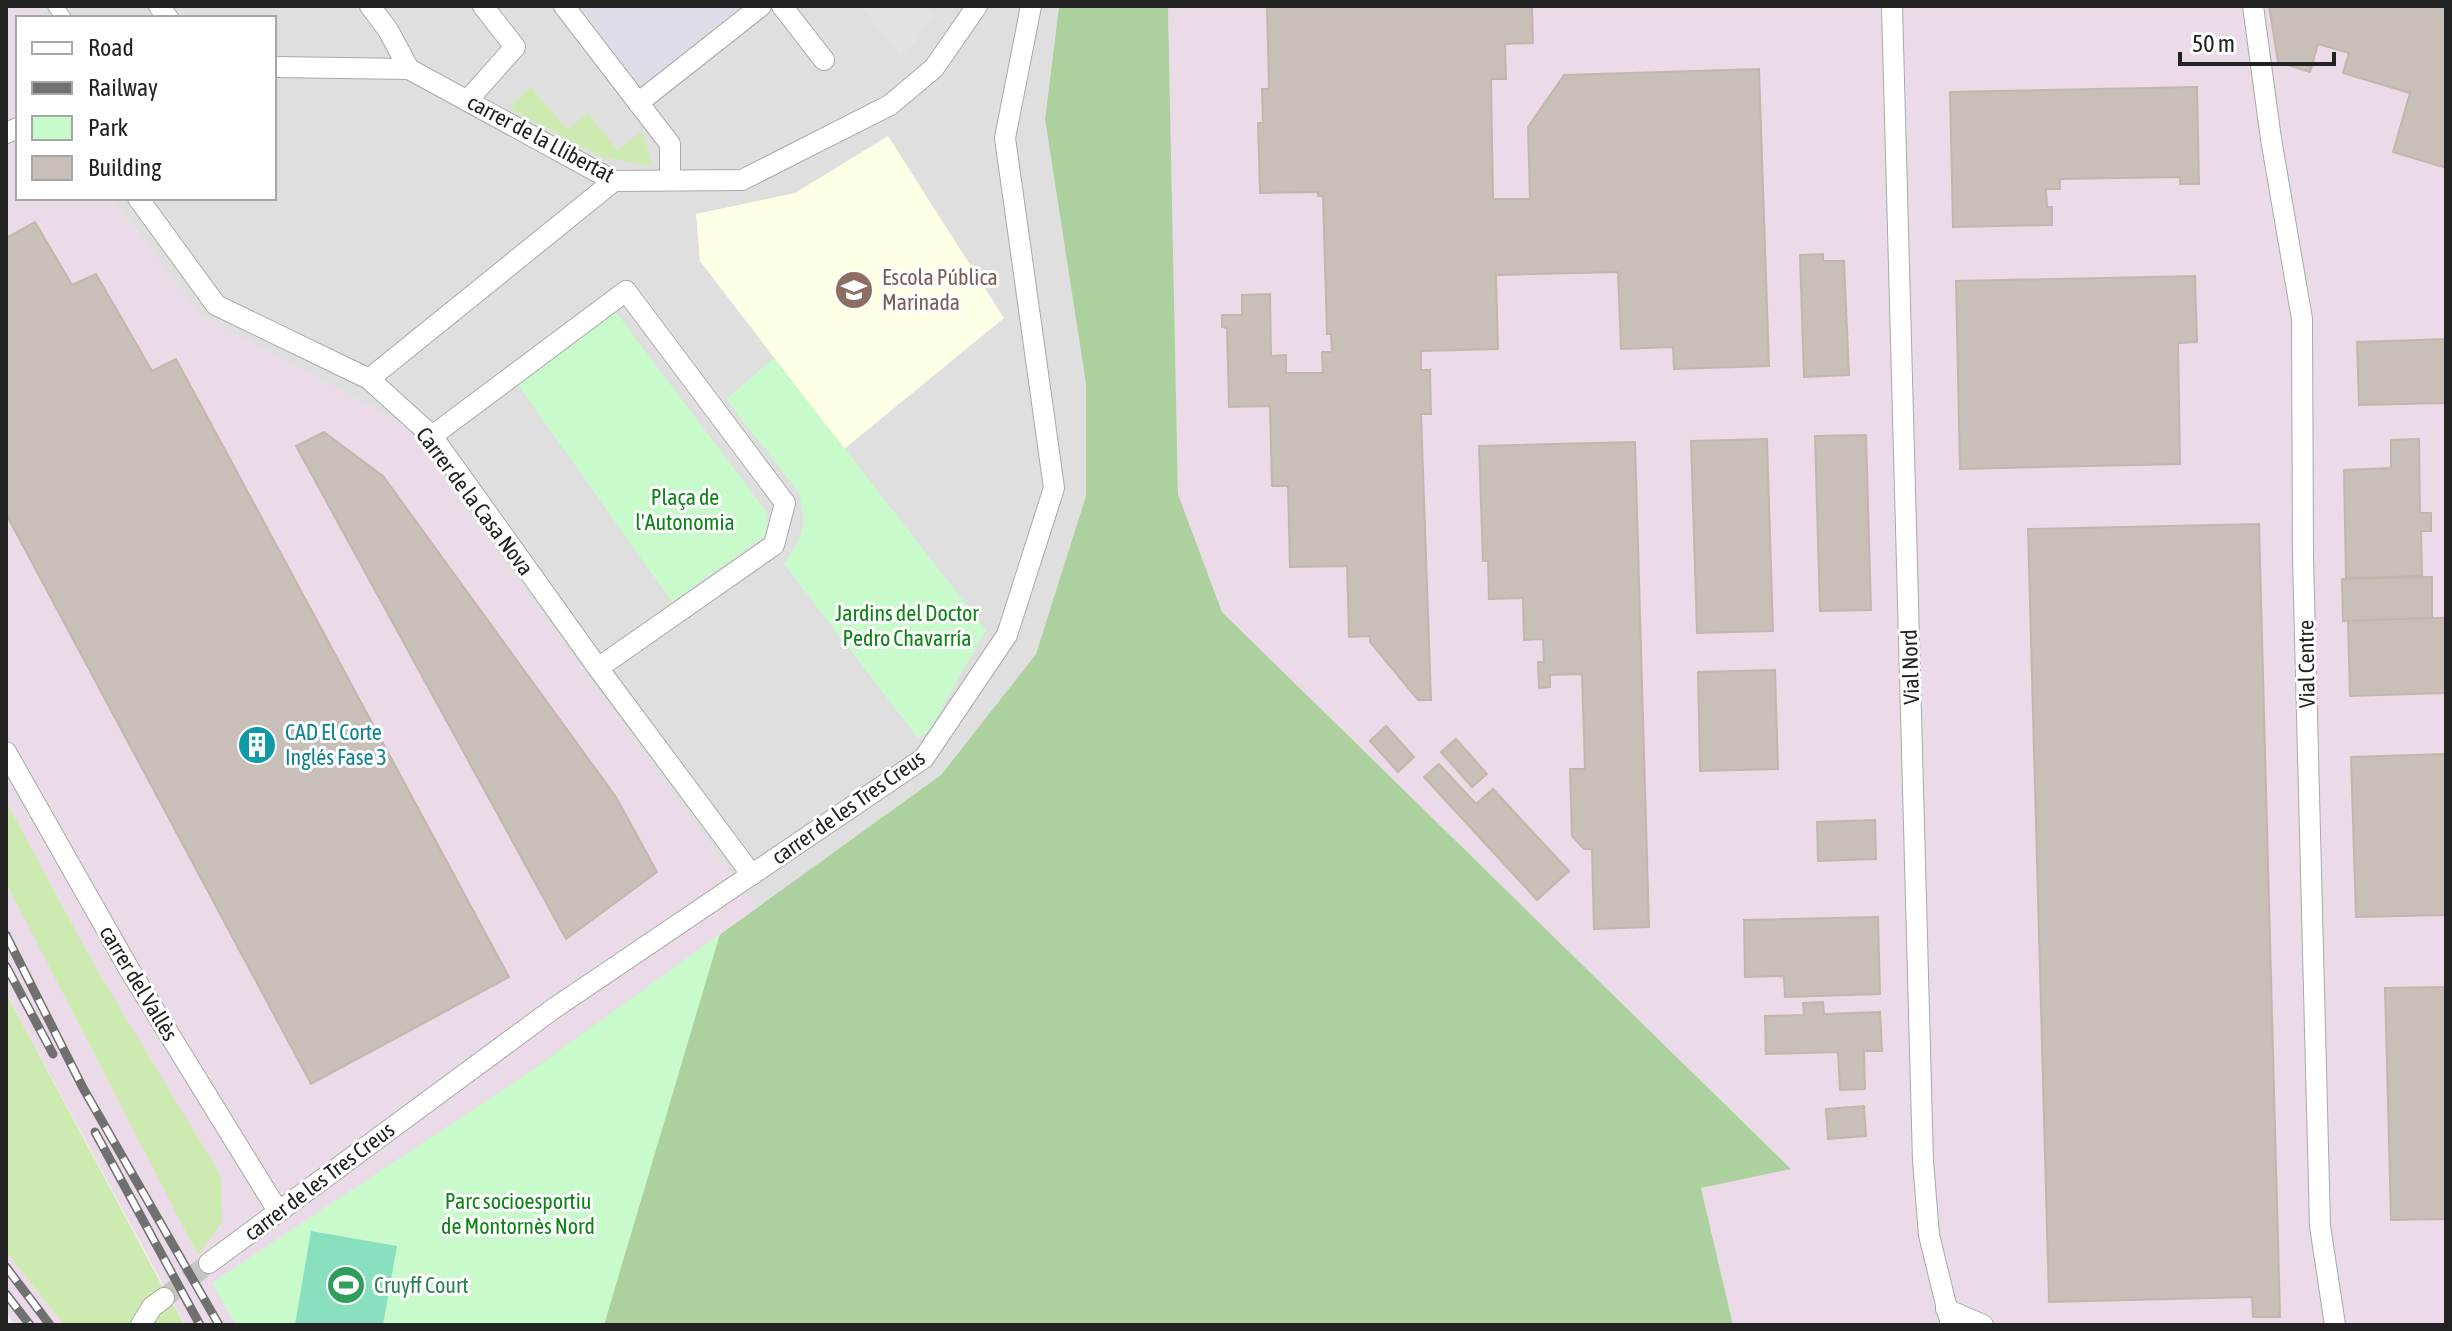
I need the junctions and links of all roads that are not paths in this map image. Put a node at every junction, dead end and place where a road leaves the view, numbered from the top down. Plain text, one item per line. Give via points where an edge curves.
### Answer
1 (370, 6) edge
2 (564, 6) edge
3 (761, 6) edge
4 (782, 6) edge
5 (977, 6) edge
6 (1031, 6) edge
7 (1892, 6) edge
8 (2253, 6) edge
9 (491, 9) edge
10 (824, 60) dead end
11 (276, 67) edge
12 (409, 69) junction
13 (468, 100) junction
14 (638, 103) junction
15 (670, 180) junction
16 (614, 181) junction
17 (139, 200) edge
18 (369, 379) junction
19 (432, 436) junction
20 (598, 668) junction
21 (6, 752) edge
22 (752, 875) junction
23 (278, 1211) junction
24 (209, 1263) tunnel mouth
25 (164, 1298) tunnel mouth
26 (1948, 1317) edge
27 (141, 1325) edge
28 (1983, 1325) edge
29 (2335, 1325) edge

1 - 12 street
2 - 14 street
3 - 14 street
4 - 10 street
5 - 15 street, carrer de la Llibertat via 934,68 890,105 742,180
6 - 22 street, carrer de les Tres Creus via 1005,138 1054,488 1007,635 924,758
7 - 26 street, Vial Nord via 1923,1161 1929,1235
8 - 29 street, Vial Centre via 2302,319 2320,1226
9 - 13 street via 515,47
11 - 12 street
12 - 13 street, carrer de la Llibertat
13 - 16 street, carrer de la Llibertat
14 - 15 street via 670,144
15 - 16 street, carrer de la Llibertat
16 - 18 street
17 - 18 street, Carrer de la Casa Nova via 216,305
18 - 19 street, Carrer de la Casa Nova
19 - 20 street, Carrer de la Casa Nova
19 - 20 street via 626,291 785,503 774,545
20 - 22 street, Carrer de la Casa Nova
21 - 23 street, carrer del Vallès via 129,969
22 - 23 street, carrer de les Tres Creus via 553,1009
23 - 24 street, carrer de les Tres Creus
25 - 27 street
26 - 28 street

